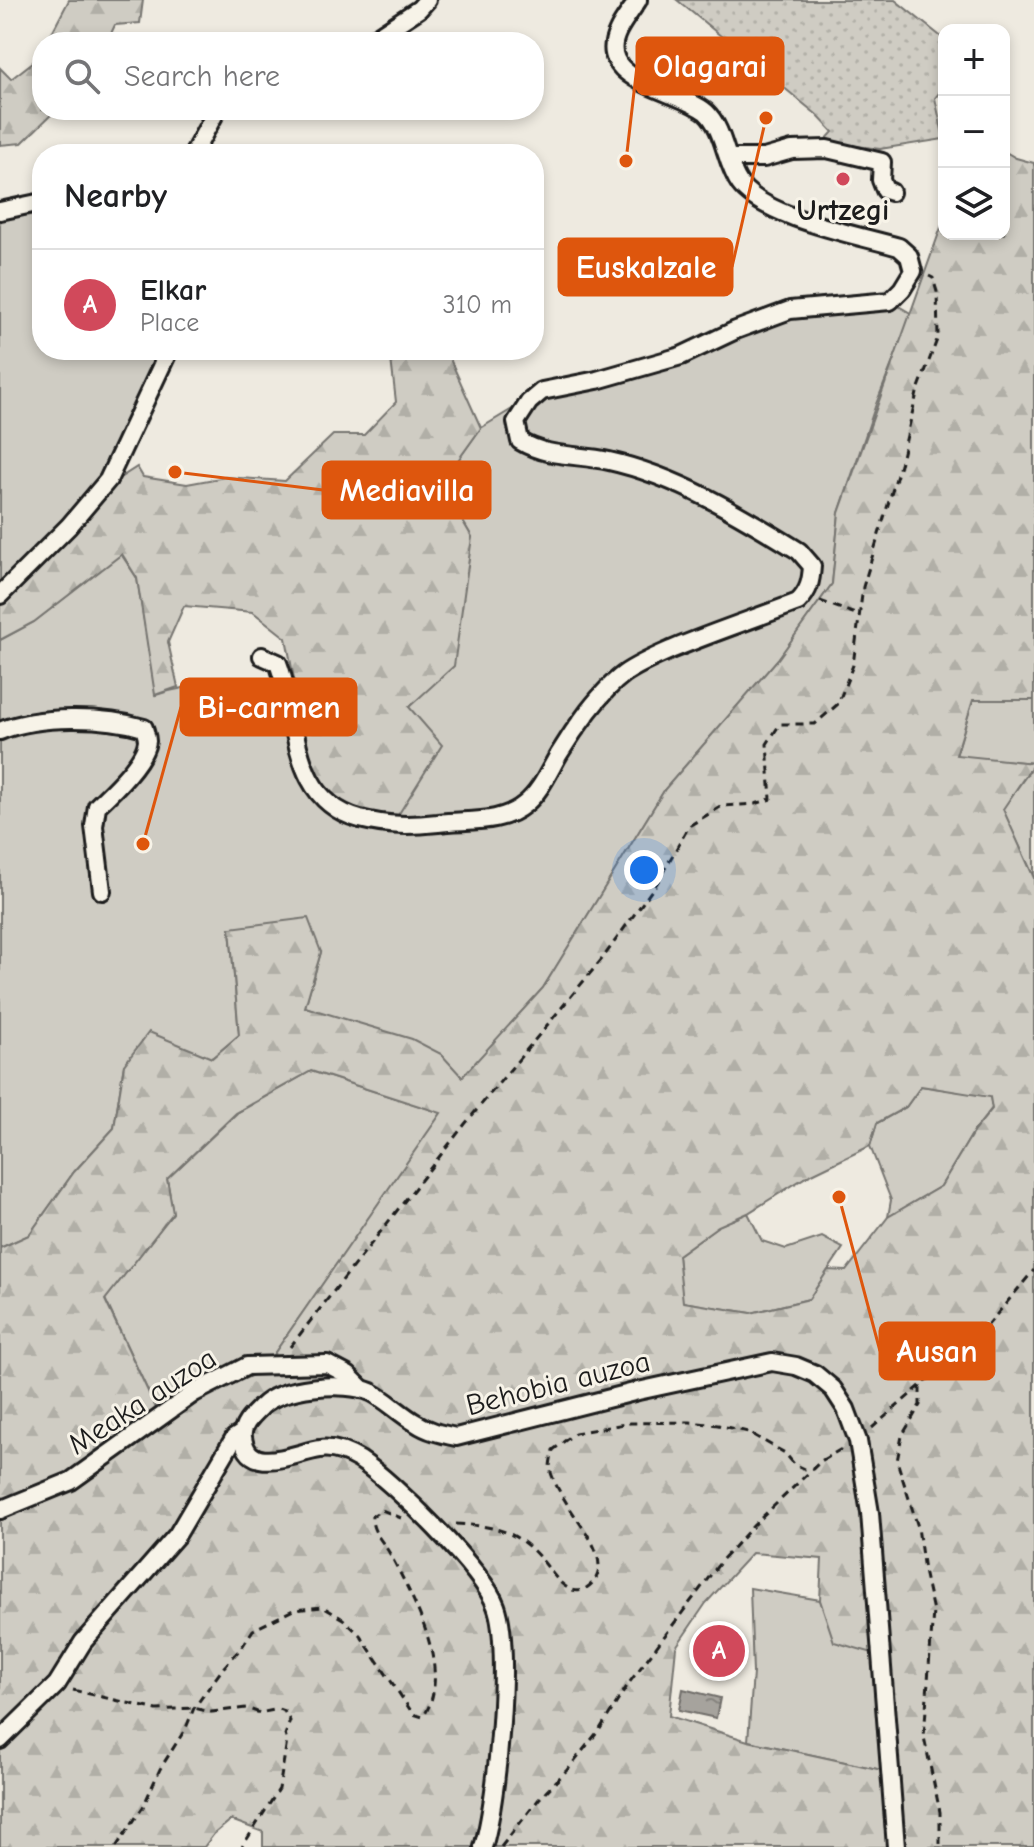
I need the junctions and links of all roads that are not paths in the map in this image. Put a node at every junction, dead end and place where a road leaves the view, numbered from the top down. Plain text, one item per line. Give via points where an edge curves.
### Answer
1 (427, 0) edge
2 (638, 0) edge
3 (384, 32) edge
4 (212, 120) edge
5 (198, 144) edge
6 (729, 158) junction
7 (891, 192) dead end
8 (32, 204) edge
9 (0, 211) edge
10 (164, 360) edge
11 (0, 595) edge
12 (262, 656) dead end
13 (0, 731) edge
14 (102, 891) dead end
15 (361, 1388) junction
16 (242, 1433) junction
17 (0, 1510) edge
18 (0, 1740) edge
19 (483, 1847) edge
20 (896, 1847) edge

1 - 3 street
2 - 6 street via 616,33 621,68 698,106 712,118
4 - 5 street
6 - 7 street via 827,149 882,162 881,180
6 - 12 street via 740,184 756,198 800,219 899,247 909,256 913,271 902,289 890,301 790,310 681,356 542,391 516,422 520,441 537,451 610,461 673,481 772,534 812,566 807,593 798,602 720,629 625,673 574,733 525,804 504,817 477,821 385,825 329,805 311,785 302,761 278,663
8 - 9 street
10 - 11 street via 108,480
13 - 14 street via 71,718 144,728 147,741 140,755 97,806 94,826
15 - 16 street via 290,1391 266,1401
15 - 17 street, Meaka auzoa via 327,1364 247,1366 194,1393 71,1481
15 - 20 street, Behobia auzoa via 423,1427 456,1437 772,1362 815,1374 833,1389 858,1441 870,1513
16 - 18 street via 234,1438 177,1535 83,1642 57,1684
16 - 19 street via 253,1456 267,1461 321,1449 360,1461 430,1523 483,1581 497,1607 503,1646 493,1795

